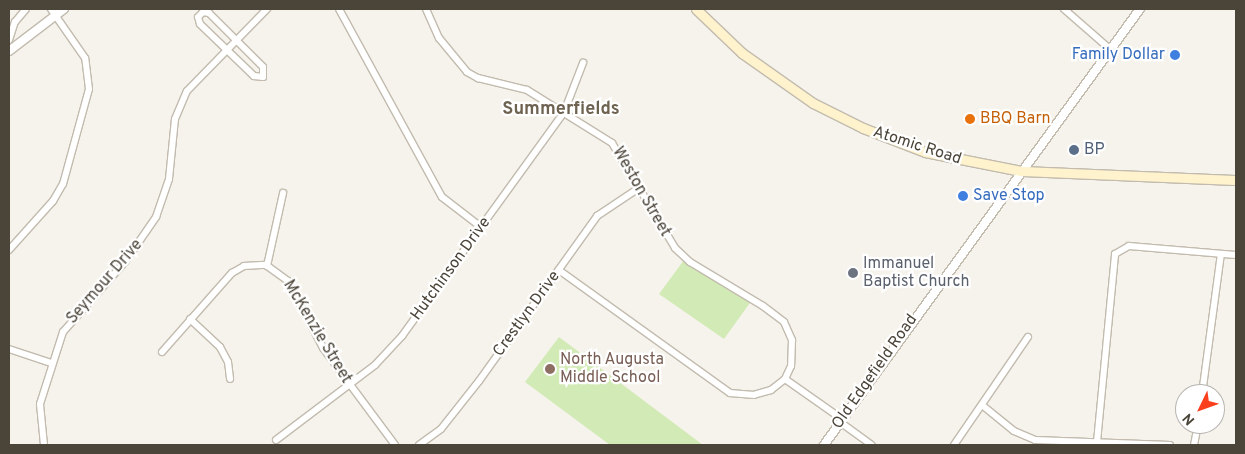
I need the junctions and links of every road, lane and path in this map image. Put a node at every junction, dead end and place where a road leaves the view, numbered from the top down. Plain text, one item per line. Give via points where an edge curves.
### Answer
1 (26, 9) edge
2 (64, 9) edge
3 (268, 9) edge
4 (339, 9) edge
5 (426, 9) edge
6 (696, 9) edge
7 (1064, 9) edge
8 (1140, 9) edge
9 (53, 12) edge
10 (237, 39) junction
11 (9, 40) edge
12 (228, 49) junction
13 (1111, 50) junction
14 (9, 51) edge
15 (583, 63) dead end
16 (564, 112) junction
17 (1021, 171) junction
18 (1236, 180) edge
19 (640, 188) junction
20 (282, 193) dead end
21 (481, 227) junction
22 (9, 250) edge
23 (1221, 254) junction
24 (1236, 256) edge
25 (267, 266) junction
26 (559, 270) junction
27 (190, 320) junction
28 (1028, 337) dead end
29 (9, 349) edge
30 (162, 352) dead end
31 (51, 363) junction
32 (230, 379) dead end
33 (785, 379) junction
34 (1203, 384) edge
35 (348, 385) junction
36 (982, 405) junction
37 (841, 421) junction
38 (276, 440) dead end
39 (1096, 443) edge
40 (868, 444) edge
41 (44, 445) edge
42 (395, 445) edge
43 (420, 445) edge
44 (824, 445) edge
45 (954, 445) edge
46 (1170, 445) edge

1 - 11 street via 15,22
2 - 9 street
3 - 10 street, Seymour Drive
4 - 21 street via 442,197
5 - 16 street, Weston Street via 439,38 467,72 478,78 519,86
6 - 17 main road, Atomic Road via 748,59 828,111 925,152
7 - 13 street
8 - 13 street, Old Edgefield Road
9 - 14 street
9 - 22 street via 84,58 89,89 63,184 53,201
10 - 12 street, Seymour Drive
10 - 12 street via 209,13 201,13 199,22
10 - 12 street via 264,67 264,76 254,76
12 - 31 street, Seymour Drive via 187,91 180,103 174,127 170,179 153,222 125,262 67,325
13 - 17 street, Old Edgefield Road
15 - 16 street, Hutchinson Drive
16 - 19 street, Weston Street via 612,142
16 - 21 street, Hutchinson Drive
17 - 18 main road, Atomic Road
17 - 37 street, Old Edgefield Road
19 - 26 street, Crestlyn Drive via 597,216
19 - 33 street, Weston Street via 660,228 682,255 784,322 793,347 791,366
20 - 25 street
21 - 35 street, Hutchinson Drive via 394,346
23 - 24 street
23 - 34 street
23 - 39 street via 1129,246 1115,254
25 - 27 street, McKenzie Street via 249,265 236,270
25 - 35 street, McKenzie Street via 288,281 323,348
26 - 33 street via 724,390 736,394 759,394
26 - 43 street, Crestlyn Drive via 474,388 441,429
27 - 30 street, McKenzie Street
27 - 32 street via 220,346 230,368
28 - 36 street
29 - 31 street
31 - 41 street, Seymour Drive via 39,411
33 - 37 street
35 - 38 street, Hutchinson Drive
35 - 42 street, McKenzie Street
36 - 39 street via 1028,438
36 - 45 street
37 - 40 street
37 - 44 street, Old Edgefield Road
39 - 46 street

